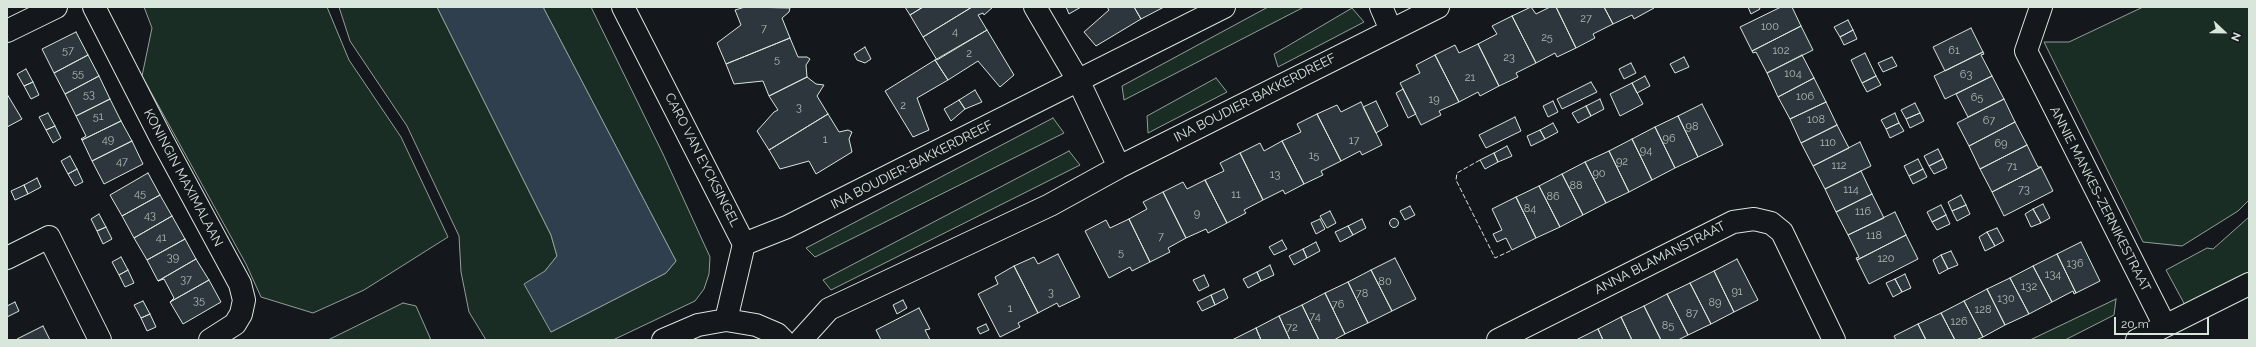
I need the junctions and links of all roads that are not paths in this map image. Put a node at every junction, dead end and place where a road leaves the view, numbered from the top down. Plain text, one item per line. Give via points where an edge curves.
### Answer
1 (56, 7) edge
2 (94, 7) edge
3 (623, 7) edge
4 (1035, 7) edge
5 (1224, 7) edge
6 (1381, 7) edge
7 (1438, 7) edge
8 (2041, 7) edge
9 (1391, 30) junction
10 (7, 31) edge
11 (1078, 82) junction
12 (1119, 167) junction
13 (744, 244) junction
14 (7, 258) edge
15 (2249, 284) edge
16 (726, 320) junction
17 (2165, 326) junction
18 (100, 340) edge
19 (210, 340) edge
20 (663, 340) edge
21 (783, 340) edge
22 (801, 340) edge
23 (1498, 340) edge
24 (1834, 340) edge
25 (2137, 340) edge

1 - 10 street
2 - 19 street, KONINGIN MAXIMALAAN via 240,284 244,300 241,314 235,324
3 - 13 street, CARO VAN EYCKSINGEL
4 - 11 street
5 - 11 street, INA BOUDIER-BAKKERDREEF
6 - 9 street
7 - 9 street, INA BOUDIER-BAKKERDREEF
8 - 17 street, ANNIE MANKES-ZERNIKESTRAAT via 2026,51
9 - 12 street, INA BOUDIER-BAKKERDREEF
11 - 12 street
11 - 13 street, INA BOUDIER-BAKKERDREEF via 787,227
12 - 22 street, INA BOUDIER-BAKKERDREEF via 1050,205 829,309
13 - 16 street
14 - 18 street via 50,237
15 - 17 street
16 - 20 street via 698,325
16 - 21 street via 756,325 777,334
17 - 25 street
23 - 24 street, ANNA BLAMANSTRAAT via 1733,222 1754,219 1771,223 1782,232

